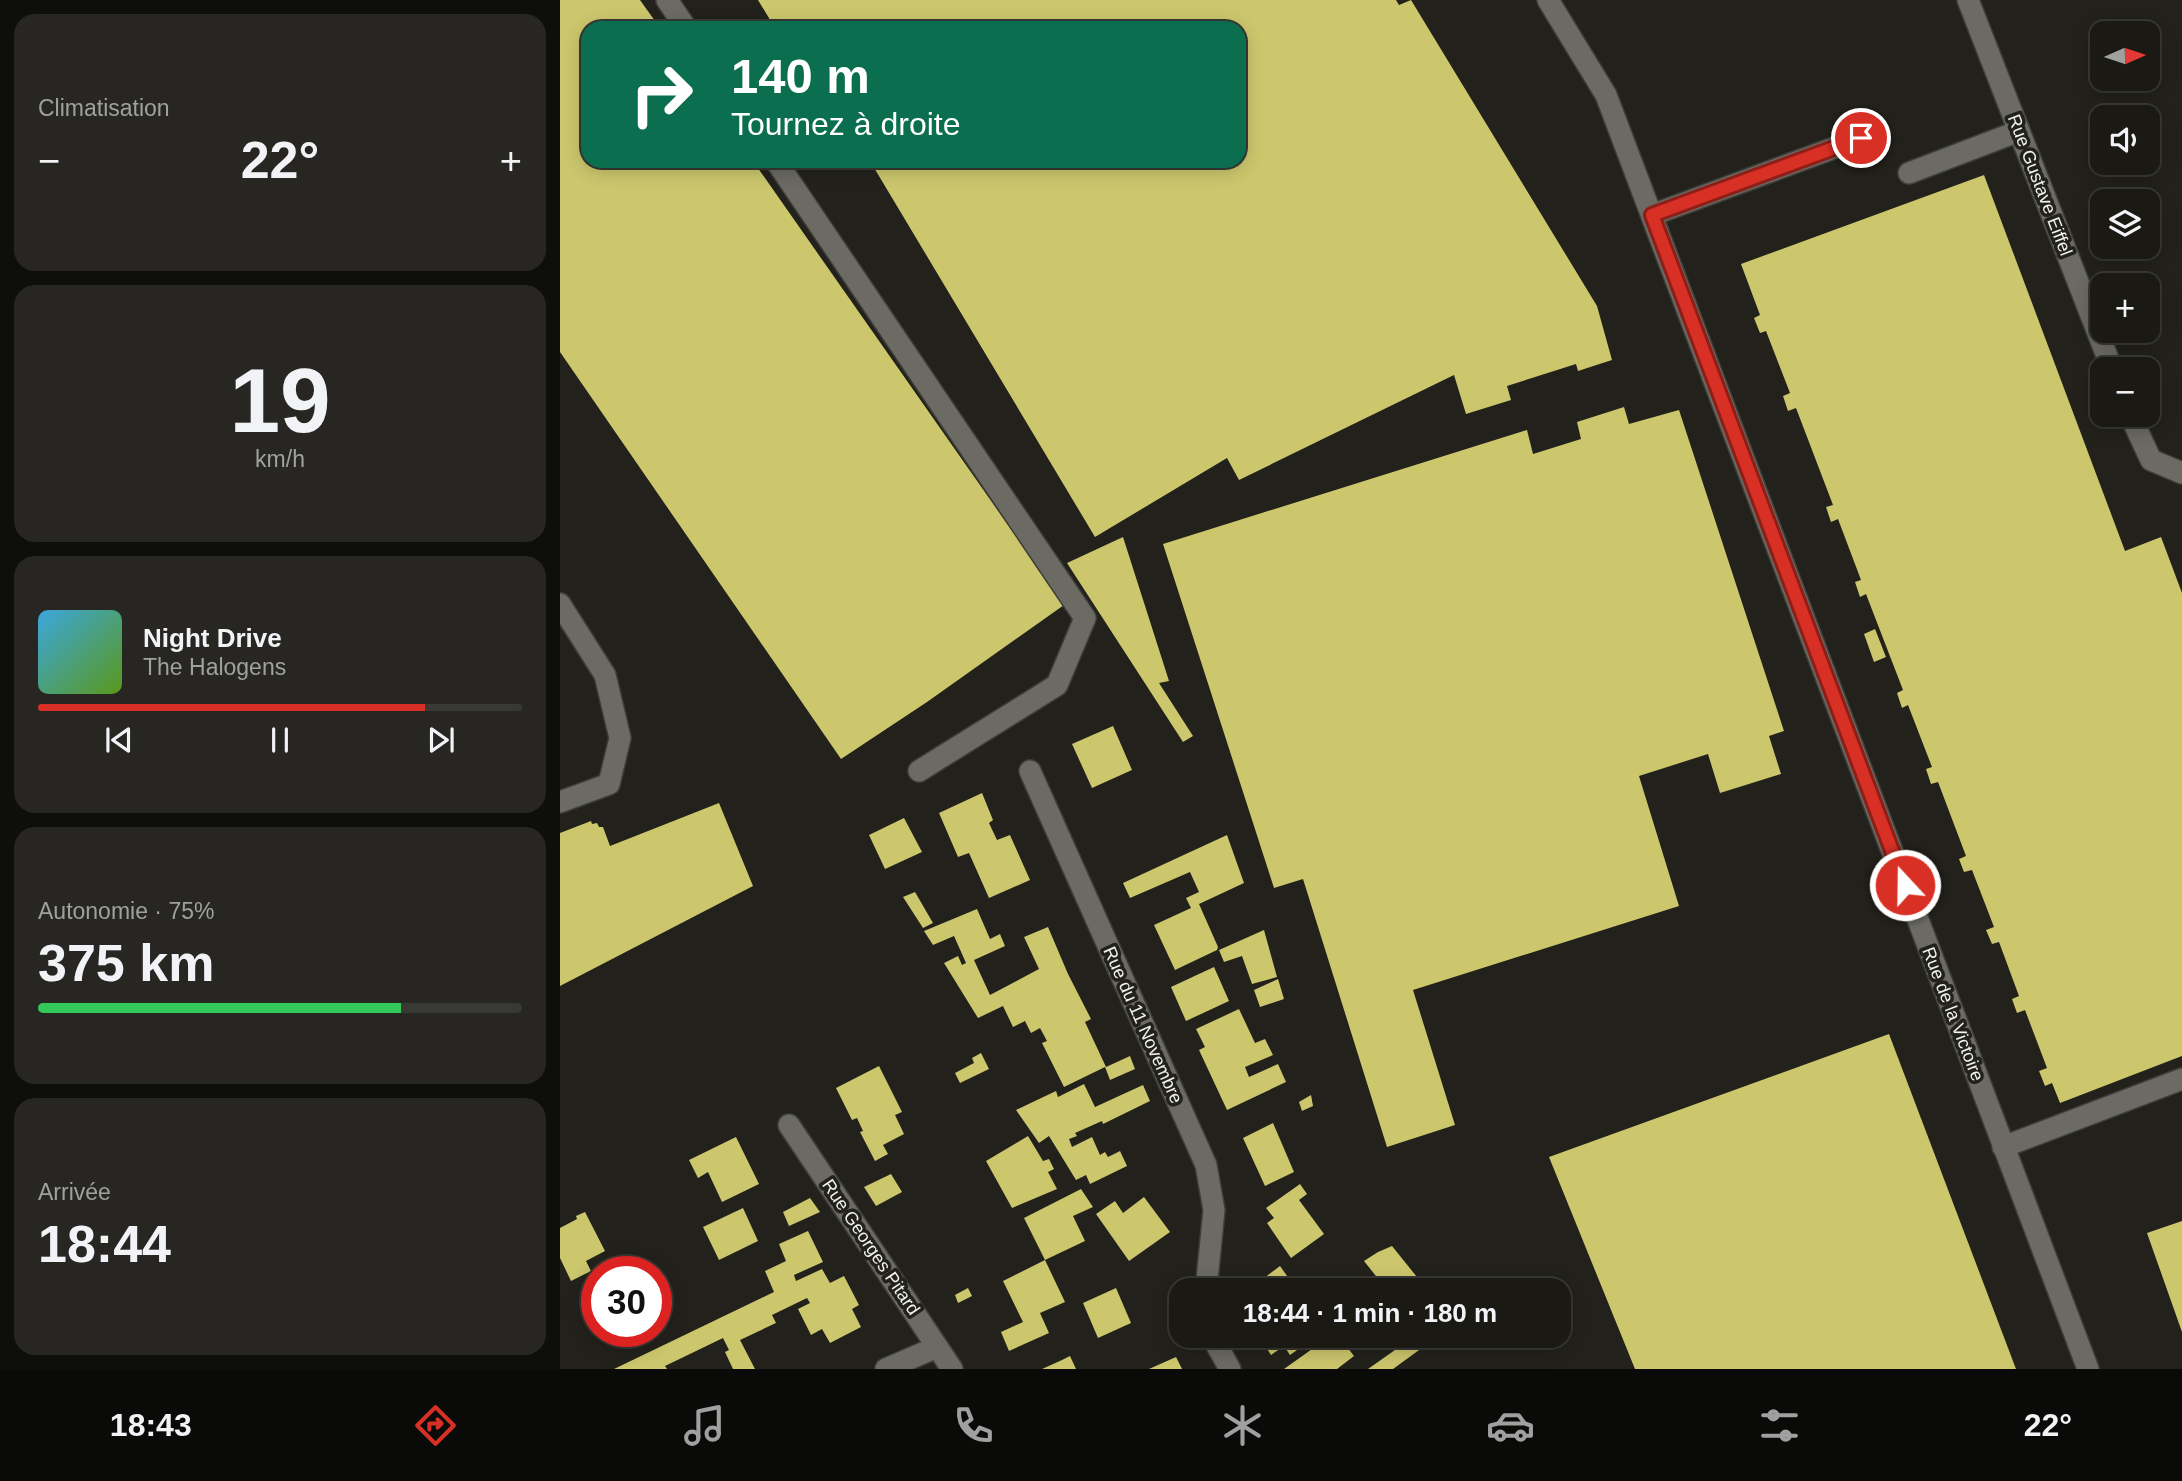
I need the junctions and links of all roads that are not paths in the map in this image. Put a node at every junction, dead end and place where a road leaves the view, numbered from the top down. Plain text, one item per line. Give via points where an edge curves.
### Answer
1 (667, 0) edge
2 (1548, 0) edge
3 (1968, 0) edge
4 (681, 21) edge
5 (2019, 131) junction
6 (1861, 138) dead end
7 (781, 168) edge
8 (1909, 173) dead end
9 (1652, 215) junction
10 (2107, 357) edge
11 (2136, 427) edge
12 (2182, 473) edge
13 (560, 604) edge
14 (919, 771) dead end
15 (1030, 771) dead end
16 (560, 802) edge
17 (2182, 1079) edge
18 (789, 1125) dead end
19 (2003, 1147) junction
20 (1207, 1278) edge
21 (937, 1347) junction
22 (1218, 1348) edge
23 (886, 1369) edge
24 (952, 1369) edge
25 (1230, 1369) edge
26 (2088, 1369) edge

1 - 4 street
2 - 9 street, Rue de la Victoire via 1606,94
3 - 5 street, Rue Gustave Eiffel
5 - 8 street
5 - 10 street, Rue Gustave Eiffel
6 - 9 street
7 - 14 street via 1085,618 1057,685
9 - 19 street, Rue de la Victoire
11 - 12 street via 2151,460
13 - 16 street via 605,675 620,738 609,784
15 - 20 street, Rue du 11 Novembre via 1206,1165 1214,1210
17 - 19 street
18 - 21 street, Rue Georges Pitard
19 - 26 street, Rue de la Victoire
21 - 23 street
21 - 24 street, Rue Georges Pitard
22 - 25 street

